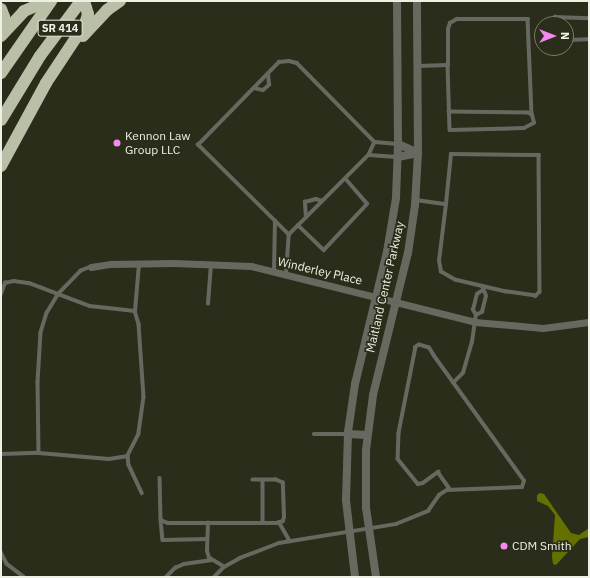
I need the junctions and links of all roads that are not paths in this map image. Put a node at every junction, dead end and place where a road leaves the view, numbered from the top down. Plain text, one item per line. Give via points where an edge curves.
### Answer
1 (48, 1) edge
2 (51, 1) edge
3 (81, 1) edge
4 (84, 1) edge
5 (120, 1) edge
6 (397, 1) edge
7 (417, 1) edge
8 (1, 9) edge
9 (574, 18) edge
10 (589, 18) edge
11 (1, 36) edge
12 (589, 39) edge
13 (574, 40) edge
14 (72, 46) junction
15 (448, 65) junction
16 (418, 66) junction
17 (4, 68) edge
18 (268, 74) junction
19 (254, 88) junction
20 (449, 112) junction
21 (532, 115) junction
22 (1, 120) edge
23 (375, 142) junction
24 (398, 144) junction
25 (418, 153) junction
26 (369, 154) junction
27 (398, 157) junction
28 (1, 166) edge
29 (345, 178) junction
30 (416, 200) junction
31 (322, 201) junction
32 (446, 204) junction
33 (306, 218) junction
34 (275, 221) junction
35 (298, 225) junction
36 (289, 235) junction
37 (139, 263) junction
38 (211, 263) junction
39 (91, 267) joint
40 (274, 271) junction
41 (286, 274) junction
42 (483, 289) junction
43 (1, 294) edge
44 (58, 295) junction
45 (376, 296) junction
46 (395, 303) junction
47 (208, 304) dead end
48 (135, 311) junction
49 (476, 318) junction
50 (589, 322) edge
51 (453, 383) junction
52 (314, 434) dead end
53 (348, 434) junction
54 (367, 436) junction
55 (39, 453) junction
56 (1, 454) edge
57 (128, 456) junction
58 (160, 478) dead end
59 (253, 480) dead end
60 (263, 480) junction
61 (450, 489) junction
62 (142, 493) dead end
63 (161, 518) junction
64 (279, 522) junction
65 (208, 523) junction
66 (263, 523) junction
67 (368, 530) junction
68 (348, 532) junction
69 (207, 539) junction
70 (290, 541) junction
71 (1, 552) edge
72 (212, 560) junction
73 (224, 567) junction
74 (24, 577) edge
75 (166, 577) edge
76 (214, 577) edge
77 (355, 577) edge
78 (376, 577) edge

1 - 11 highway via 24,11
2 - 17 highway, SR 414
3 - 22 highway, SR 414 via 40,56
4 - 14 highway via 88,14
5 - 14 highway via 107,10
6 - 24 street, Maitland Center Parkway
7 - 16 street, Maitland Center Parkway
8 - 11 highway via 4,17
9 - 10 lane
12 - 13 lane
14 - 28 highway via 46,82
15 - 16 lane
15 - 20 lane
15 - 21 lane via 448,29 453,21 528,19
16 - 25 street, Maitland Center Parkway
18 - 19 lane
18 - 19 lane via 269,85 263,90
18 - 23 lane via 279,62 297,63
19 - 34 lane via 198,145
20 - 21 lane
20 - 21 lane via 450,130 524,128 533,125
23 - 24 lane
23 - 26 lane
24 - 25 street
24 - 27 street, Maitland Center Parkway
25 - 27 street
25 - 30 street, Maitland Center Parkway
26 - 27 lane via 383,158
26 - 29 lane
27 - 45 street, Maitland Center Parkway via 393,220
29 - 31 lane
29 - 35 lane via 367,204 324,250
30 - 32 lane
30 - 46 street, Maitland Center Parkway via 408,253
31 - 33 lane
31 - 33 lane via 316,199 305,202
32 - 42 lane via 439,261 441,272 455,280
32 - 42 lane via 451,154 541,156 540,292 536,296
33 - 35 lane
34 - 36 lane
34 - 40 lane
35 - 36 lane
36 - 41 lane
37 - 38 street, Winderley Place
37 - 39 street, Winderley Place
37 - 48 lane
38 - 40 street, Winderley Place via 251,266
38 - 47 lane
39 - 44 lane via 81,271
40 - 41 street, Winderley Place
41 - 45 street, Winderley Place
42 - 49 lane via 486,296 482,312
42 - 49 lane via 477,294 473,310
43 - 44 lane via 5,283 14,282 29,283
44 - 48 lane via 90,306
44 - 55 lane via 47,313 41,332 38,382
45 - 46 street, Winderley Place
45 - 53 street, Maitland Center Parkway via 355,384
46 - 49 street, Winderley Place
46 - 54 street, Maitland Center Parkway via 376,380
48 - 57 lane via 139,324 144,397 139,434
49 - 50 street, Winderley Place via 543,328
49 - 51 lane via 463,373
51 - 61 lane via 524,481 522,487
51 - 61 lane via 429,348 424,345 416,347 397,454 398,459 418,484 423,484 438,472
52 - 53 lane
53 - 54 street
53 - 68 street, Maitland Center Parkway via 345,486
54 - 67 street, Maitland Center Parkway
55 - 56 lane
55 - 57 lane via 109,459
57 - 62 lane via 129,465
58 - 63 lane
59 - 60 lane
60 - 64 lane via 283,483 284,517
60 - 66 lane
61 - 67 lane via 439,495 428,511 396,524
63 - 65 lane via 168,523
63 - 69 lane via 160,532 163,540
64 - 66 lane
64 - 70 lane
65 - 66 lane
65 - 69 lane
67 - 68 lane
67 - 78 street, Maitland Center Parkway
68 - 70 lane
68 - 77 street, Maitland Center Parkway
69 - 72 lane via 207,550
70 - 73 lane via 253,553
71 - 74 lane via 7,564
72 - 73 lane
72 - 75 lane via 184,564 175,568
73 - 76 lane

